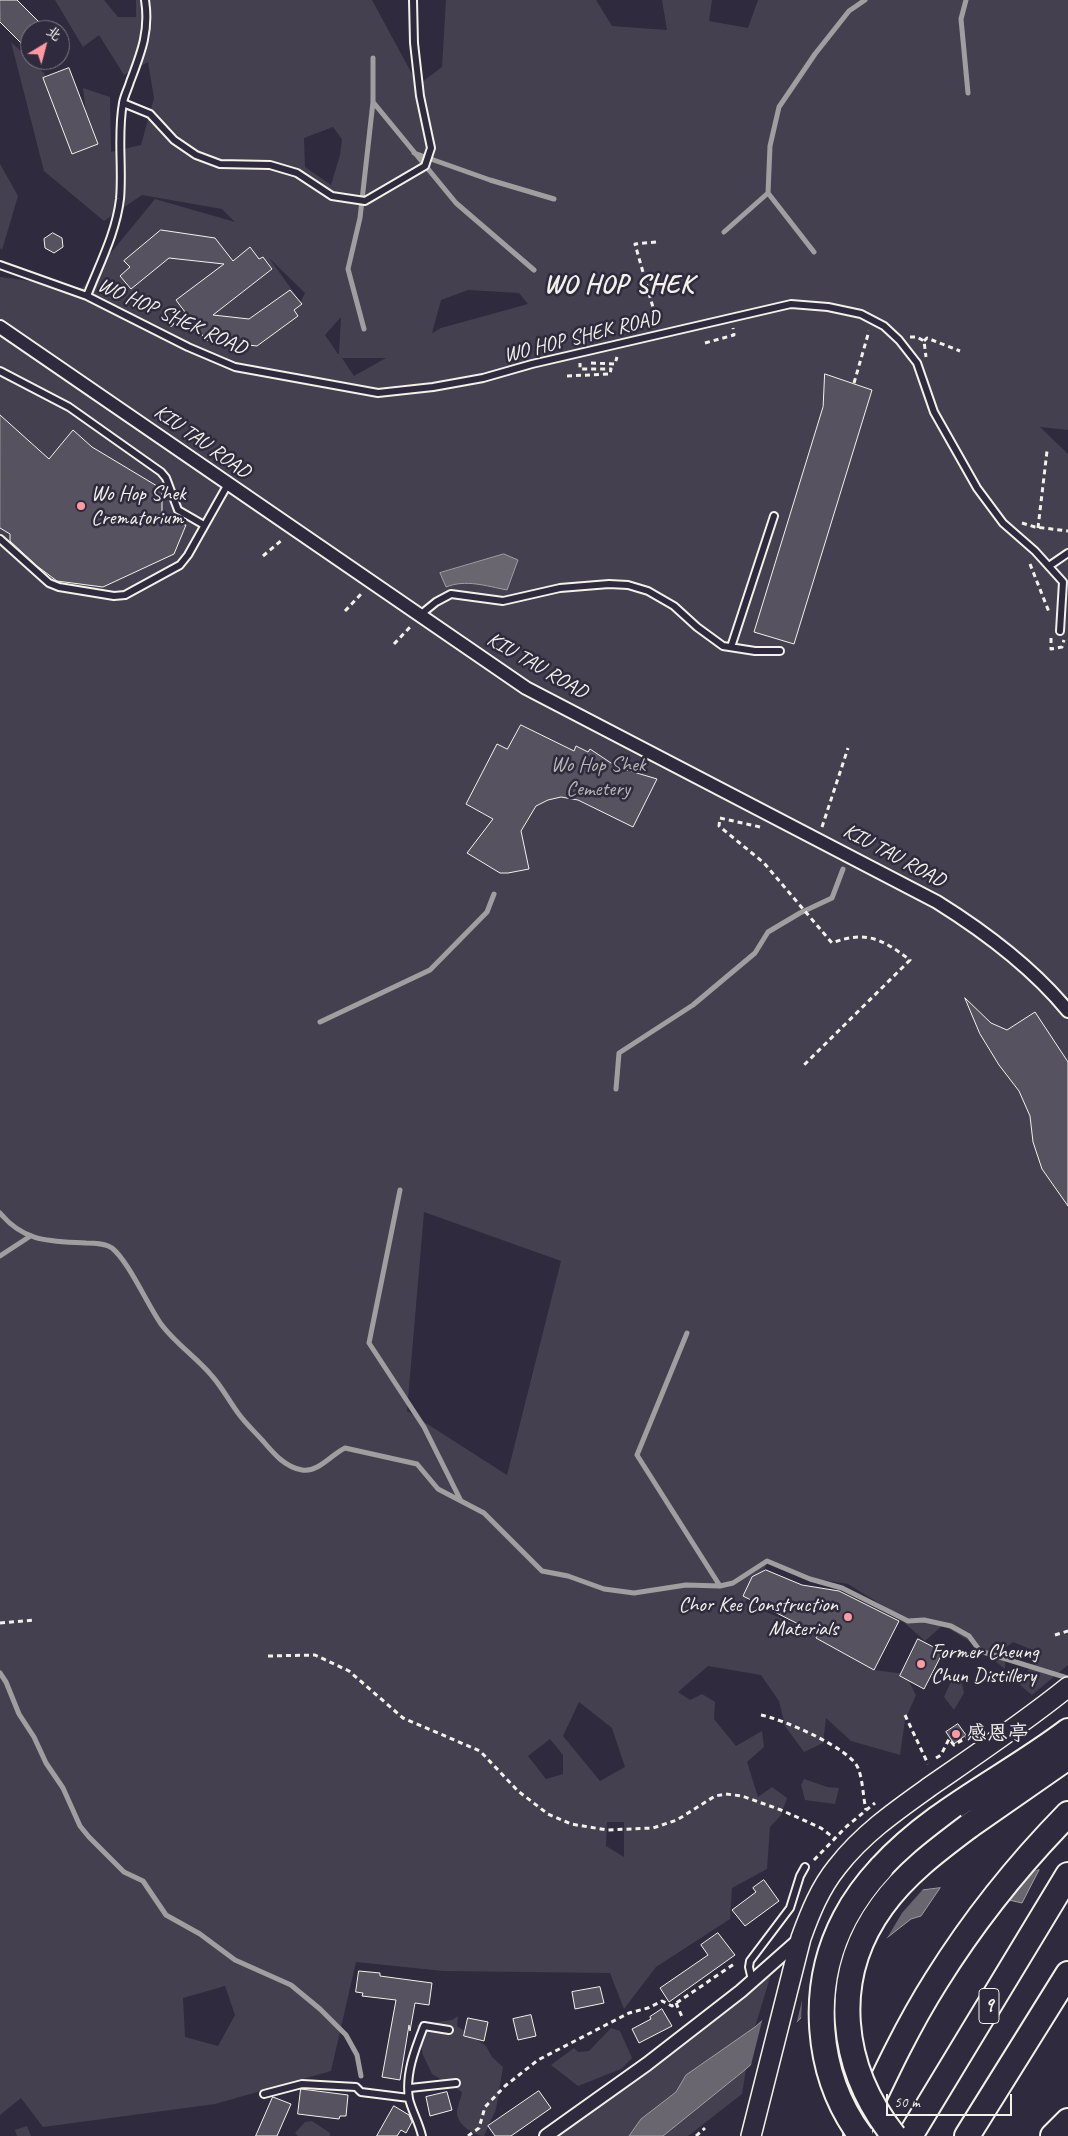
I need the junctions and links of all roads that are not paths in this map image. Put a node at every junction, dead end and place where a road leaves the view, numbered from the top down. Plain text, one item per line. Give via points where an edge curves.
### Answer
1 (145, 0) edge
2 (413, 0) edge
3 (123, 103) junction
4 (0, 264) edge
5 (87, 296) junction
6 (0, 327) edge
7 (0, 371) edge
8 (228, 484) junction
9 (774, 516) dead end
10 (204, 525) junction
11 (0, 539) edge
12 (1068, 553) edge
13 (1049, 566) junction
14 (416, 620) junction
15 (1060, 632) dead end
16 (731, 647) junction
17 (780, 651) dead end
18 (1068, 1012) edge
19 (1068, 1687) edge
20 (1068, 1731) edge
21 (1068, 1757) edge
22 (1068, 1814) edge
23 (805, 1867) dead end
24 (1068, 1876) edge
25 (801, 1938) junction
26 (1068, 1974) edge
27 (752, 1980) junction
28 (449, 2030) dead end
29 (456, 2083) dead end
30 (410, 2088) junction
31 (264, 2094) dead end
32 (409, 2098) junction
33 (422, 2136) edge
34 (546, 2136) edge
35 (751, 2136) edge
36 (856, 2136) edge
37 (861, 2136) edge
38 (894, 2136) edge
39 (910, 2136) edge
40 (967, 2136) edge

1 - 3 lane via 145,42
2 - 3 lane via 420,96 431,148 425,166 365,201 332,196 297,173 270,165 220,164 196,155 174,140 150,114
3 - 5 lane via 120,201 113,230
4 - 5 lane, WO HOP SHEK ROAD
5 - 13 lane, WO HOP SHEK ROAD via 235,367 378,393 483,378 791,304 828,306 861,314 884,326 917,363 934,412 977,488 1004,523
6 - 8 street, KIU TAU ROAD
7 - 10 lane via 69,407 161,472 178,510
8 - 10 lane
8 - 14 street, KIU TAU ROAD
9 - 16 lane
10 - 11 lane via 180,565 125,595 114,596 58,587
12 - 13 lane
13 - 15 lane, WO HOP SHEK ROAD via 1063,582
14 - 16 lane via 436,602 451,594 503,601 560,588 628,585 648,591 674,606 723,646
14 - 18 street, KIU TAU ROAD via 526,688 937,902 1000,945
16 - 17 lane
19 - 25 main road via 869,1832 829,1878
20 - 37 highway, bridge via 906,1843 880,1868 851,1907 828,1964 822,2001 823,2037 829,2071 841,2102
21 - 38 highway, bridge via 968,1826 918,1866 887,1900 865,1934 848,1995 849,2039 856,2069 868,2097
22 - 36 highway via 1021,1864 935,1981
23 - 27 lane via 790,1908 750,1961
24 - 39 highway, 9
25 - 27 street
25 - 35 main road
26 - 40 highway
27 - 34 street via 647,2064
28 - 30 lane via 424,2026 414,2049
29 - 30 lane
30 - 32 lane
31 - 32 lane via 311,2083 356,2087 361,2092
32 - 33 lane

